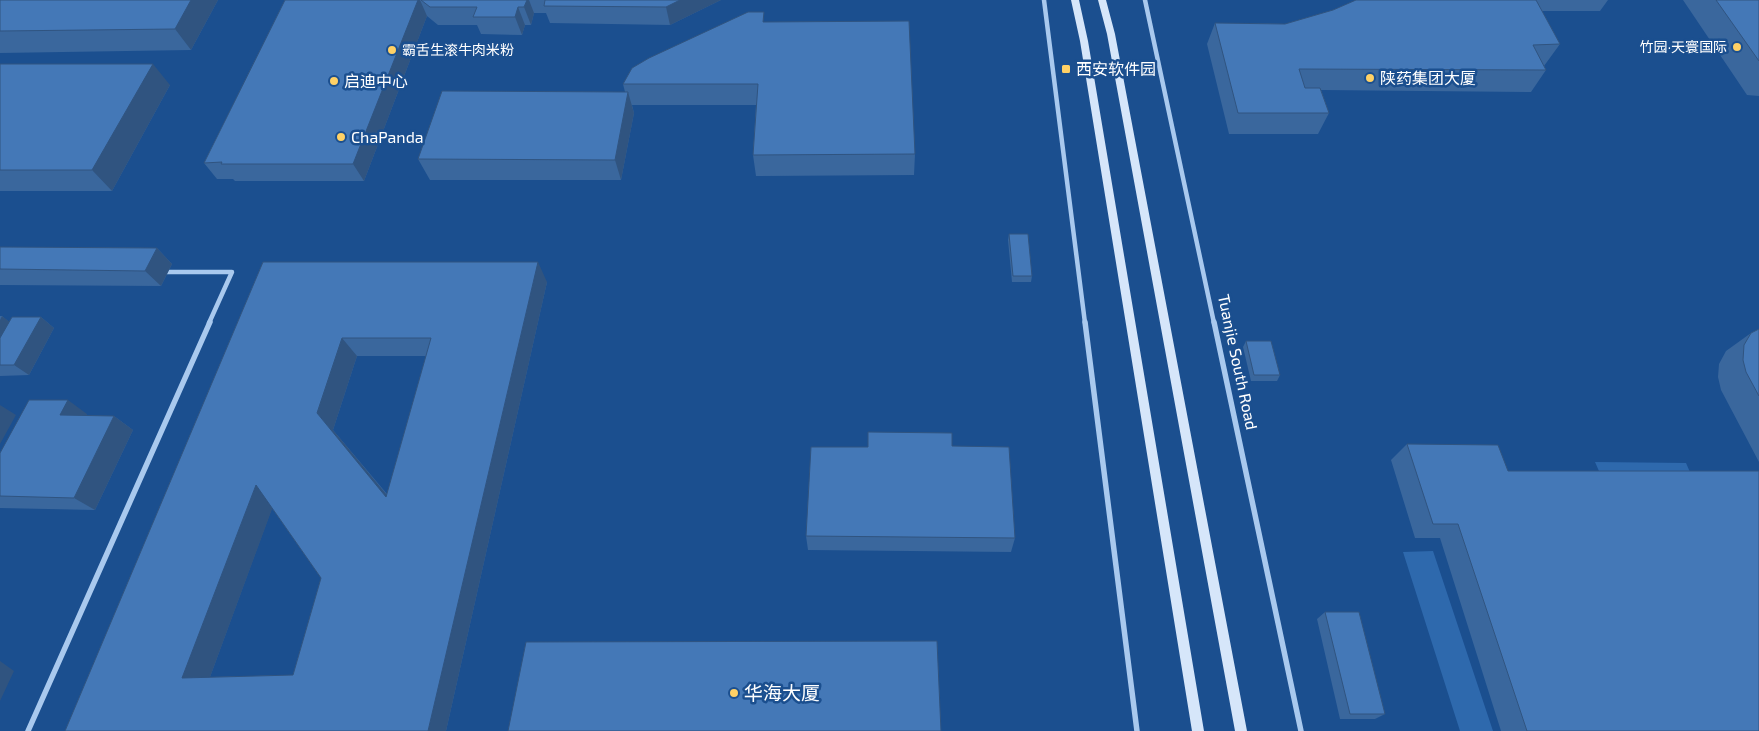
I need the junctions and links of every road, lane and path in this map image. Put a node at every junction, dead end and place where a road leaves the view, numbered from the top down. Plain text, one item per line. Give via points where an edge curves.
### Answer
1 (1044, 0) edge
2 (1075, 0) edge
3 (1102, 0) edge
4 (1145, 0) edge
5 (155, 272) edge
6 (28, 731) edge
7 (1137, 731) edge
8 (1198, 731) edge
9 (1241, 731) edge
10 (1301, 731) edge

1 - 7 street
2 - 8 main road
3 - 9 main road
4 - 10 street, Tuanjie South Road
5 - 6 street via 232,272

